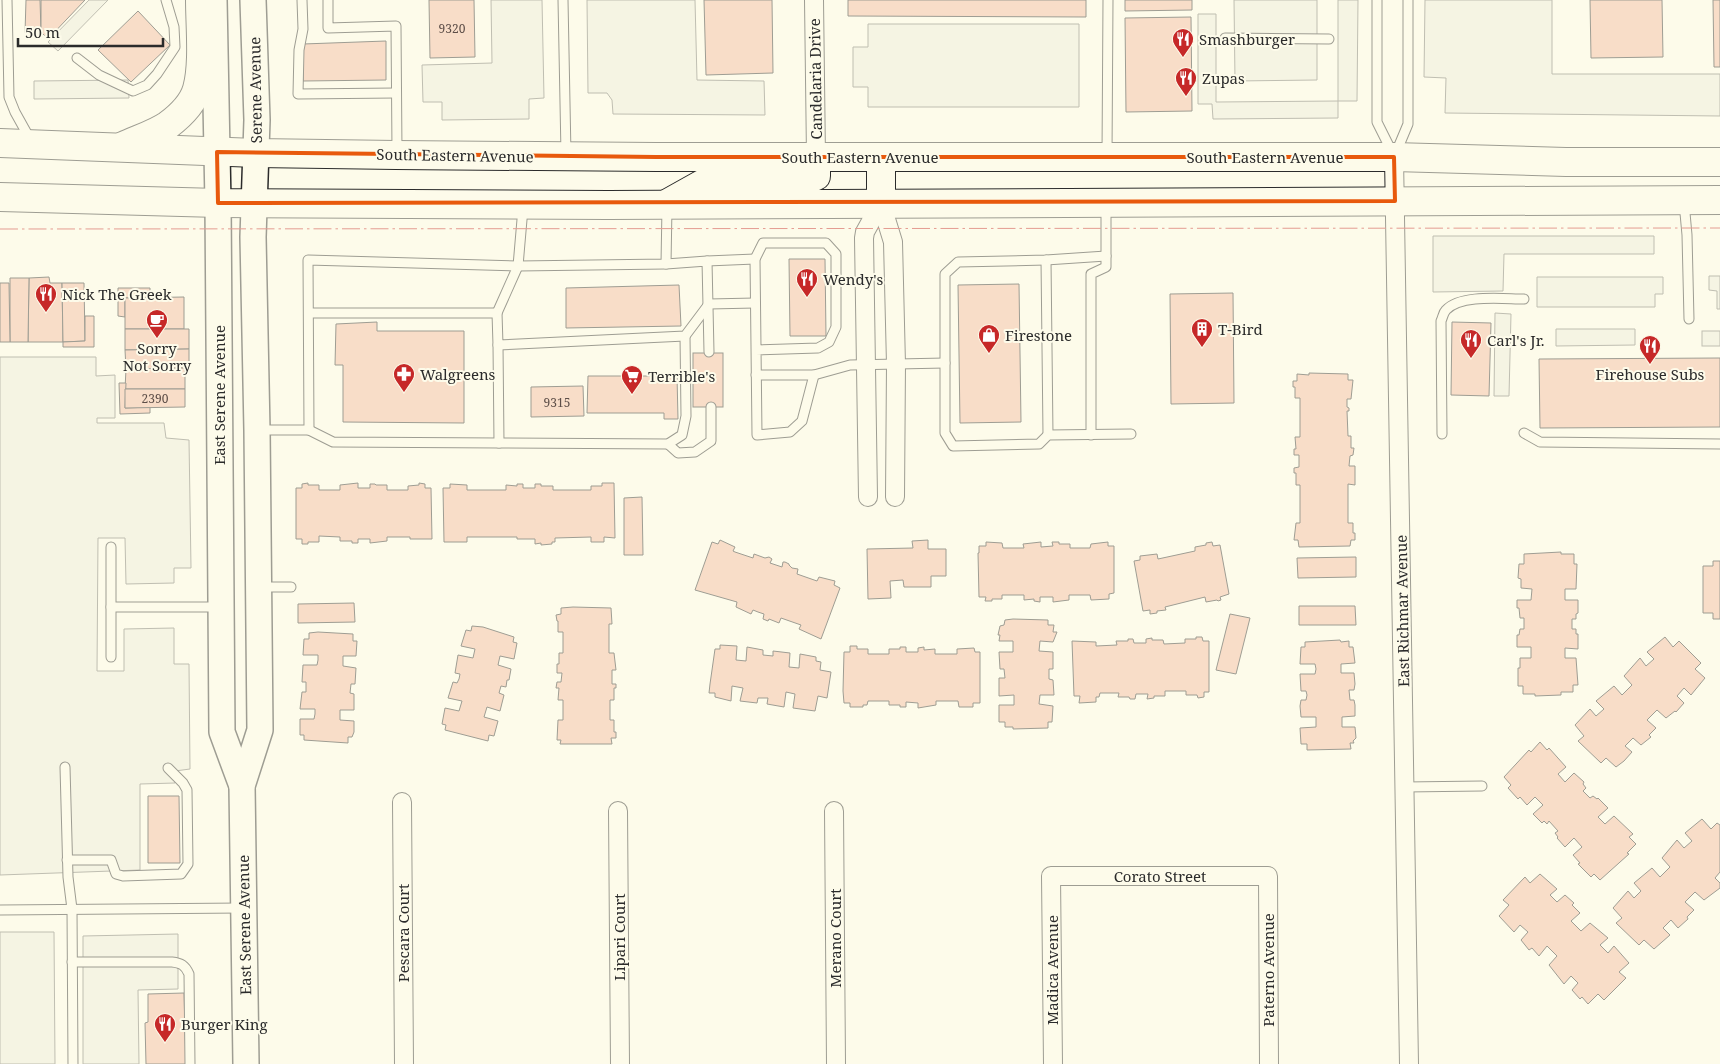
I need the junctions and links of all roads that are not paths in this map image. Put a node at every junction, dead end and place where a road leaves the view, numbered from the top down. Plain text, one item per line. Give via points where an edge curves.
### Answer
1 (7, 0) edge
2 (166, 0) edge
3 (200, 0) edge
4 (214, 0) edge
5 (253, 0) edge
6 (302, 0) edge
7 (328, 0) edge
8 (563, 0) edge
9 (814, 0) edge
10 (1108, 0) edge
11 (1377, 0) edge
12 (1408, 0) edge
13 (1224, 38) dead end
14 (1329, 39) dead end
15 (78, 58) dead end
16 (396, 92) junction
17 (0, 143) edge
18 (34, 146) junction
19 (116, 149) junction
20 (217, 152) junction
21 (256, 153) junction
22 (396, 155) junction
23 (566, 156) junction
24 (816, 157) junction
25 (1107, 157) junction
26 (1394, 157) junction
27 (881, 158) junction
28 (1720, 162) edge
29 (1720, 185) edge
30 (255, 192) junction
31 (0, 197) edge
32 (1684, 200) junction
33 (1720, 200) edge
34 (1395, 201) junction
35 (1106, 202) junction
36 (218, 203) junction
37 (881, 203) junction
38 (667, 204) junction
39 (523, 205) junction
40 (1106, 256) junction
41 (755, 259) junction
42 (1046, 260) junction
43 (707, 261) junction
44 (666, 264) junction
45 (518, 266) junction
46 (1524, 299) dead end
47 (756, 303) junction
48 (709, 304) junction
49 (309, 313) junction
50 (497, 313) junction
51 (1689, 319) dead end
52 (685, 336) junction
53 (498, 345) junction
54 (756, 350) junction
55 (709, 352) dead end
56 (945, 362) junction
57 (896, 364) junction
58 (866, 365) junction
59 (756, 375) junction
60 (814, 375) junction
61 (711, 407) dead end
62 (258, 430) junction
63 (309, 430) junction
64 (1524, 433) dead end
65 (1132, 434) dead end
66 (1442, 434) dead end
67 (1048, 435) junction
68 (1090, 435) junction
69 (499, 443) junction
70 (668, 444) junction
71 (1720, 444) edge
72 (868, 497) dead end
73 (895, 497) dead end
74 (111, 547) dead end
75 (259, 587) junction
76 (291, 587) dead end
77 (221, 606) junction
78 (111, 607) junction
79 (110, 657) dead end
80 (65, 767) dead end
81 (168, 768) dead end
82 (242, 786) junction
83 (1405, 786) junction
84 (1482, 786) dead end
85 (402, 802) dead end
86 (618, 811) dead end
87 (834, 811) dead end
88 (67, 860) junction
89 (1052, 876) joint
90 (1268, 876) joint
91 (243, 908) junction
92 (72, 909) junction
93 (0, 910) edge
94 (72, 962) junction
95 (73, 1064) edge
96 (190, 1064) edge
97 (246, 1064) edge
98 (404, 1064) edge
99 (620, 1064) edge
100 (836, 1064) edge
101 (1053, 1064) edge
102 (1269, 1064) edge
103 (1409, 1064) edge

1 - 18 lane via 10,97
2 - 15 lane via 174,27 175,47 147,85 133,91 99,75
3 - 19 main road via 200,68 193,98 167,126
4 - 20 main road, East Serene Avenue
5 - 21 main road, Serene Avenue
6 - 16 lane via 298,94
7 - 16 lane via 328,28 396,26
8 - 23 lane
9 - 24 street, Candelaria Drive
10 - 25 lane
11 - 26 lane via 1377,122
12 - 26 lane via 1408,124
13 - 14 lane
16 - 22 lane
17 - 18 main road, South Eastern Avenue
18 - 19 main road, South Eastern Avenue
19 - 20 main road, South Eastern Avenue
20 - 21 main road, South Eastern Avenue
20 - 36 main road, East Serene Avenue
21 - 22 main road, South Eastern Avenue
21 - 30 main road, Serene Avenue
22 - 23 main road, South Eastern Avenue
23 - 24 main road, South Eastern Avenue
24 - 27 main road, South Eastern Avenue
24 - 38 main road via 816,176 805,181 702,184
25 - 26 main road, South Eastern Avenue
25 - 27 main road, South Eastern Avenue
26 - 28 main road, South Eastern Avenue
26 - 34 street, East Richmar Avenue
27 - 37 main road
29 - 32 main road
30 - 36 main road
30 - 39 main road
30 - 62 main road, East Serene Avenue
31 - 36 main road
32 - 33 main road
32 - 34 main road
32 - 51 lane
34 - 35 main road
34 - 83 street, East Richmar Avenue
35 - 37 main road
35 - 40 lane
36 - 77 main road, East Serene Avenue
37 - 38 main road
37 - 57 street via 893,242
37 - 58 street via 864,238
38 - 39 main road
38 - 44 lane
39 - 45 lane
40 - 42 lane
40 - 68 lane via 1106,267 1091,274
41 - 43 lane
41 - 47 lane
41 - 54 lane via 763,242 826,243 836,254 836,328 829,342 818,348
42 - 56 lane via 958,262 945,274
42 - 67 lane
43 - 44 lane
43 - 48 lane
44 - 45 lane
45 - 49 lane via 308,260
45 - 50 lane
46 - 66 lane via 1466,300 1444,312 1441,321
47 - 48 lane
47 - 54 lane
48 - 52 lane
48 - 55 lane
49 - 50 lane
49 - 63 lane
50 - 53 lane
52 - 53 lane
52 - 70 lane via 686,416 682,436
53 - 69 lane
54 - 59 lane
56 - 57 lane
56 - 67 lane via 945,433 953,446 1039,444
57 - 58 lane
57 - 73 street
58 - 60 lane
58 - 72 street
59 - 60 lane
59 - 60 lane via 757,435 771,435 790,432 802,421
61 - 70 lane via 711,441 695,452 686,453 678,453
62 - 63 lane
62 - 75 main road, East Serene Avenue
63 - 69 lane via 333,442
64 - 71 lane via 1540,442
65 - 68 lane
67 - 68 lane
69 - 70 lane
74 - 78 lane
75 - 76 lane
75 - 82 main road, East Serene Avenue via 260,730
77 - 78 lane
77 - 82 main road, East Serene Avenue via 222,732
78 - 79 lane
80 - 88 lane
81 - 88 lane via 187,790 186,870 181,874 123,876 116,874 112,860
82 - 91 main road, East Serene Avenue
83 - 84 lane
83 - 103 street, East Richmar Avenue
85 - 98 street, Pescara Court
86 - 99 street, Lipari Court
87 - 100 street, Merano Court
88 - 92 lane
89 - 90 street, Corato Street
89 - 101 street, Madica Avenue
90 - 102 street, Paterno Avenue
91 - 92 lane
91 - 97 main road, East Serene Avenue
92 - 93 lane
92 - 94 lane
94 - 95 lane
94 - 96 lane via 172,962 185,967 189,974

